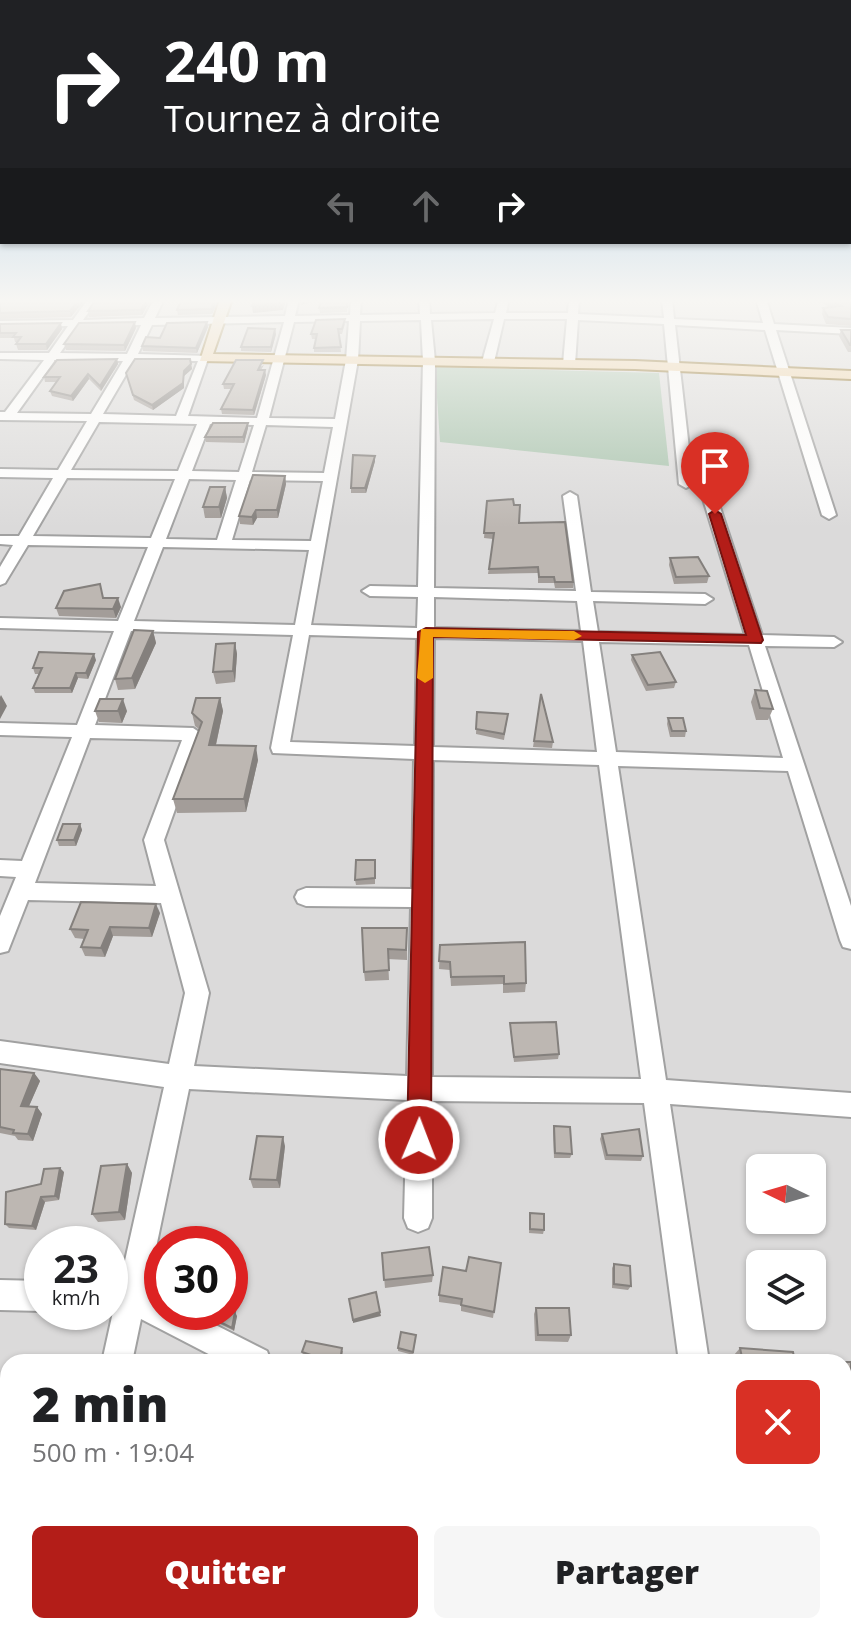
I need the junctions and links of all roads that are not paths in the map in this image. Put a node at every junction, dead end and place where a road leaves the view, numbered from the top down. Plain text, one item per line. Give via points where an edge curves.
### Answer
1 (37, 375) edge
2 (120, 375) edge
3 (198, 375) edge
4 (276, 375) edge
5 (349, 375) edge
6 (429, 375) edge
7 (675, 375) edge
8 (785, 375) edge
9 (4, 416) edge
10 (95, 418) junction
11 (180, 420) junction
12 (205, 420) junction
13 (262, 422) junction
14 (341, 423) junction
15 (0, 473) edge
16 (63, 473) junction
17 (184, 475) junction
18 (244, 476) junction
19 (330, 477) junction
20 (686, 484) dead end
21 (706, 486) dead end
22 (570, 496) dead end
23 (829, 515) dead end
24 (0, 540) edge
25 (23, 541) junction
26 (157, 543) junction
27 (223, 544) junction
28 (318, 546) junction
29 (0, 580) edge
30 (370, 591) dead end
31 (426, 592) junction
32 (585, 596) junction
33 (705, 599) dead end
34 (0, 623) edge
35 (125, 625) junction
36 (302, 630) junction
37 (426, 632) junction
38 (590, 636) junction
39 (755, 640) junction
40 (834, 642) dead end
41 (0, 729) edge
42 (84, 731) junction
43 (424, 752) junction
44 (608, 758) junction
45 (795, 765) junction
46 (0, 868) edge
47 (29, 869) junction
48 (21, 891) junction
49 (170, 895) junction
50 (306, 897) dead end
51 (422, 898) junction
52 (851, 940) edge
53 (0, 944) edge
54 (0, 1052) edge
55 (179, 1077) junction
56 (420, 1089) junction
57 (656, 1091) junction
58 (851, 1105) edge
59 (418, 1218) dead end
60 (128, 1268) edge
61 (0, 1295) edge
62 (24, 1296) edge
63 (128, 1302) edge
64 (118, 1330) edge
65 (117, 1354) edge
66 (239, 1354) edge
67 (693, 1354) edge

1 - 9 street
2 - 10 street
3 - 11 street
4 - 13 street
5 - 14 street
6 - 31 street
7 - 20 street
8 - 23 street
9 - 10 street
10 - 11 street
10 - 16 street
11 - 12 street
12 - 13 street
12 - 17 street
13 - 14 street
13 - 18 street
14 - 19 street
15 - 16 street
16 - 17 street
16 - 25 street
17 - 18 street
17 - 26 street
18 - 19 street
18 - 27 street
19 - 28 street
21 - 39 street
22 - 32 street
24 - 25 street
25 - 26 street
25 - 29 street
26 - 27 street
26 - 35 street
27 - 28 street
28 - 36 street
30 - 31 street
31 - 32 street
31 - 37 street
32 - 33 street
32 - 38 street
34 - 35 street
35 - 36 street
35 - 42 street
36 - 37 street
36 - 43 street via 280,748
37 - 38 street
37 - 43 street
38 - 39 street
38 - 44 street
39 - 40 street
39 - 45 street
41 - 42 street
42 - 47 street
42 - 49 street via 193,734 154,840
43 - 44 street
43 - 51 street
44 - 45 street
44 - 57 street
45 - 52 street
46 - 47 street
47 - 48 street
48 - 49 street
48 - 53 street
49 - 55 street via 197,993
50 - 51 street
51 - 56 street
54 - 55 street
55 - 56 street
55 - 60 street
56 - 57 street
56 - 59 street
57 - 58 street
57 - 67 street
61 - 62 street
63 - 66 street
64 - 65 street

